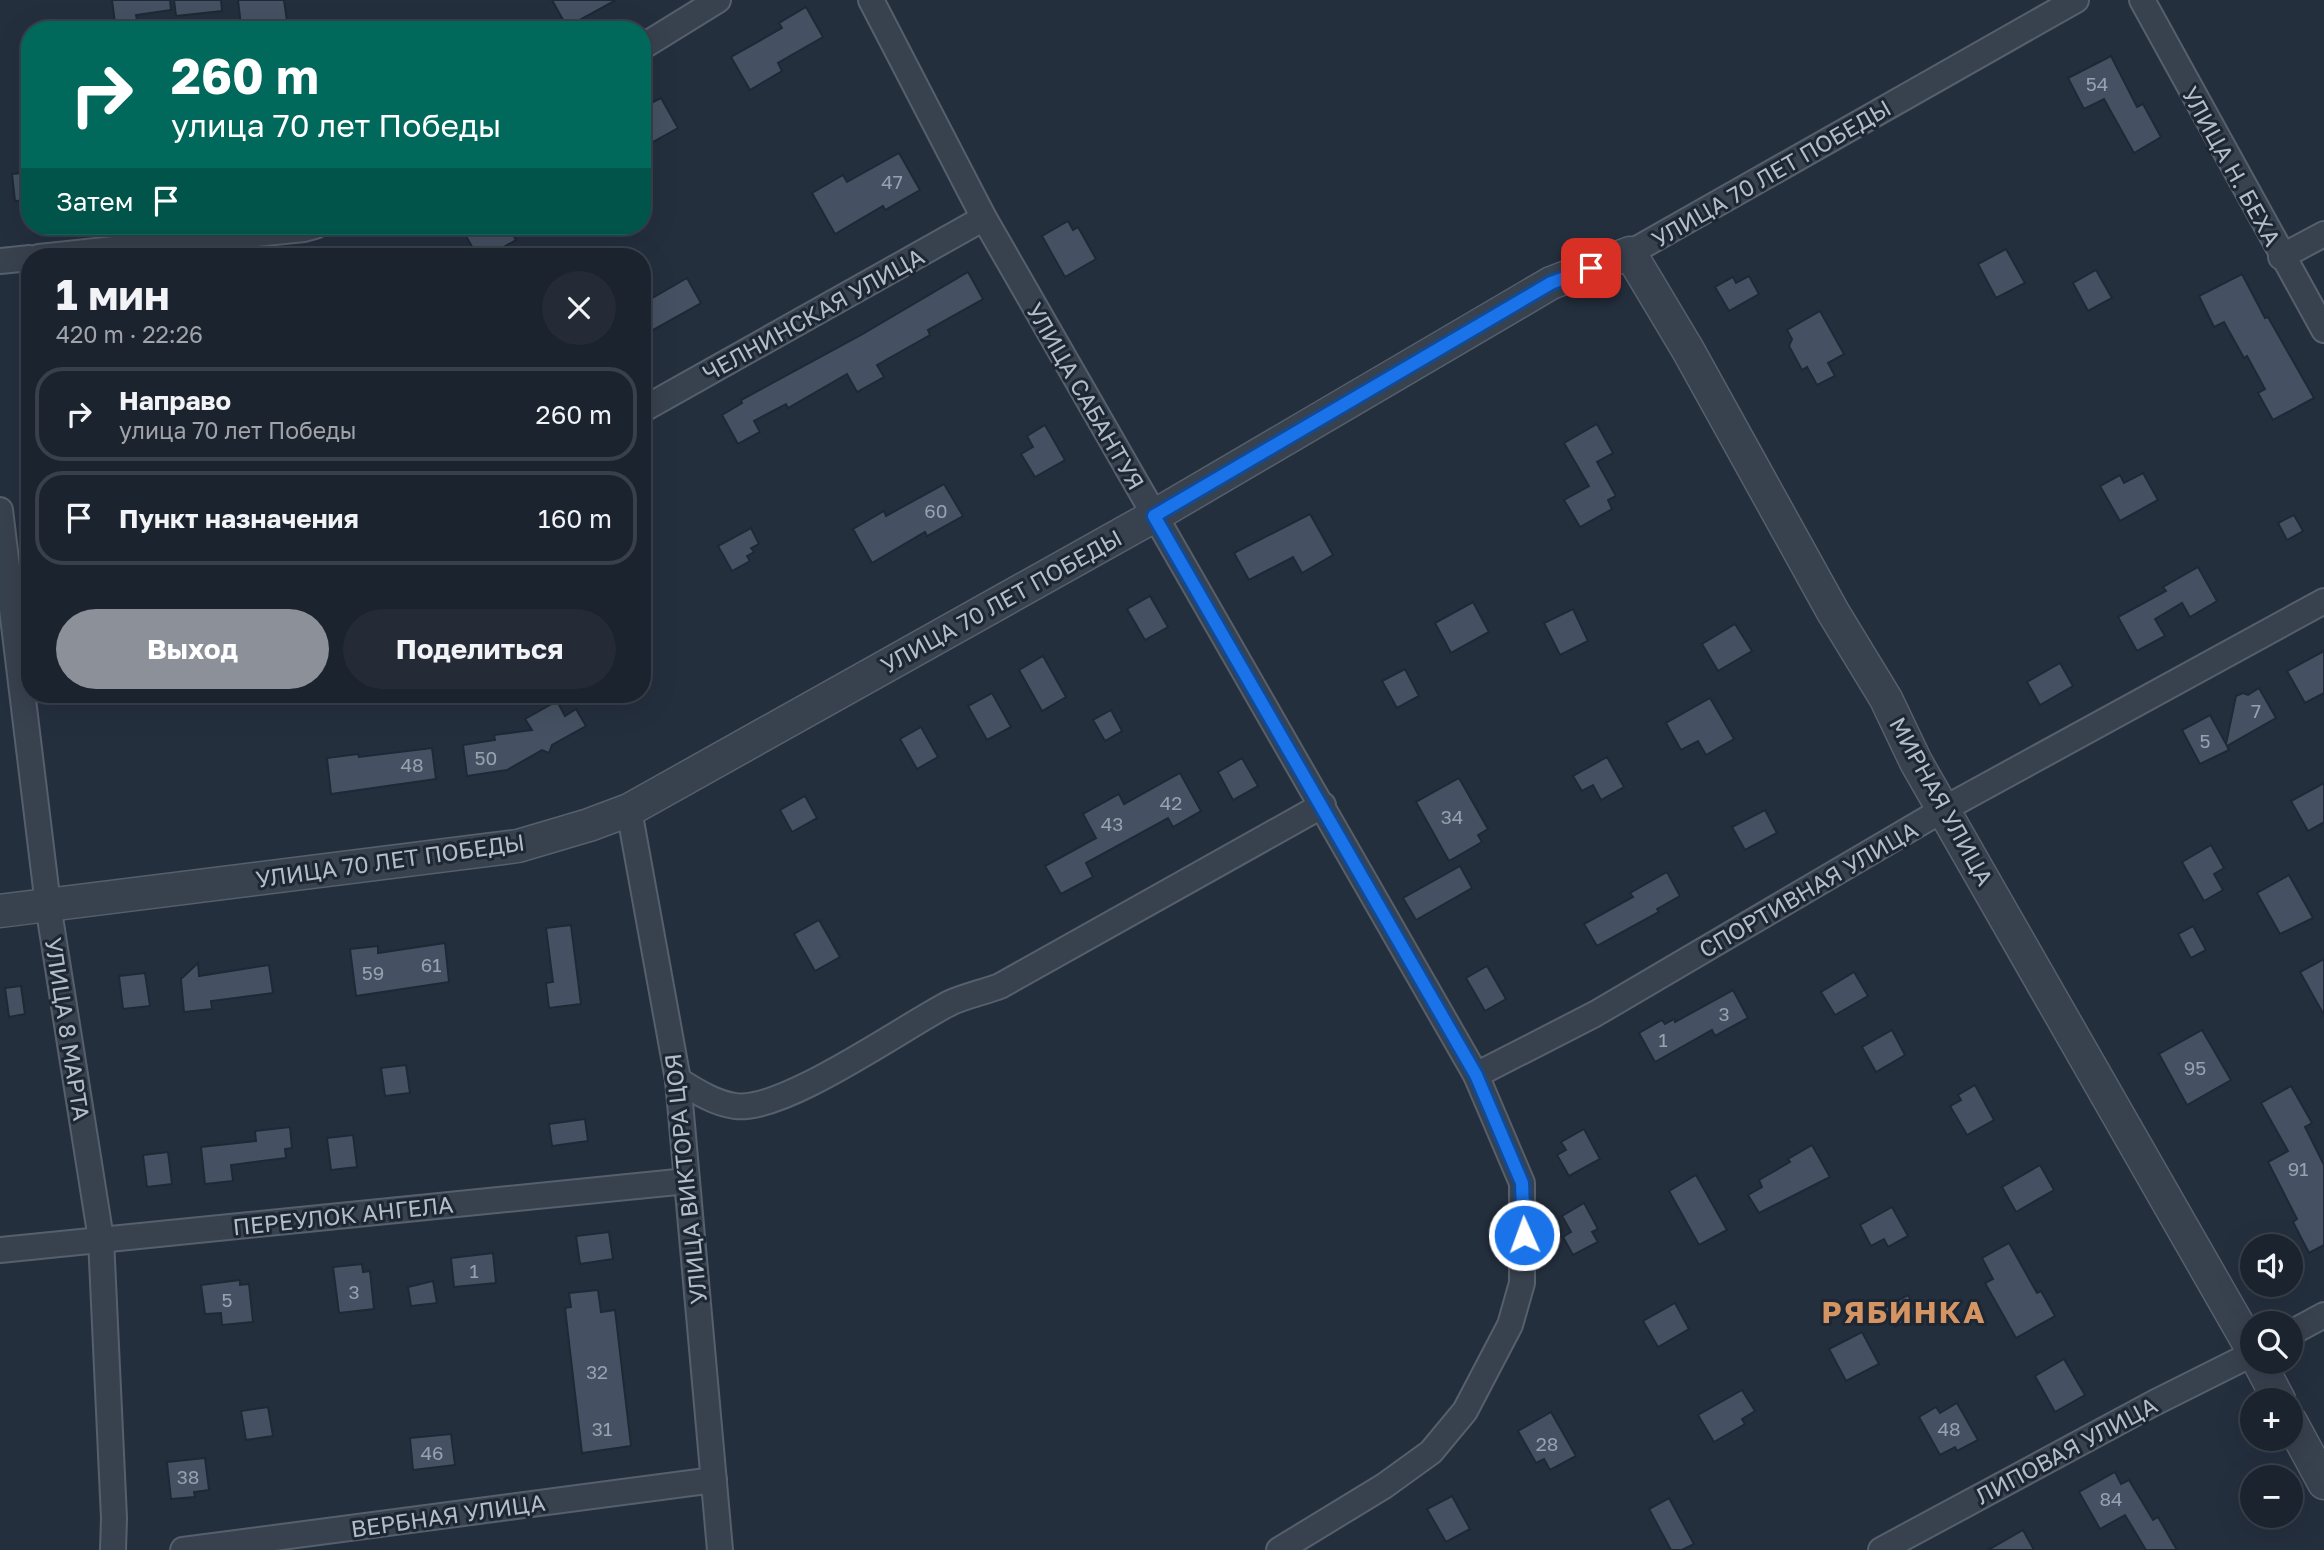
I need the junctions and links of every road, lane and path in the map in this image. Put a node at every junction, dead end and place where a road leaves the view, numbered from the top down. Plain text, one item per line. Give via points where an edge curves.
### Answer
1 (718, 0) edge
2 (871, 0) edge
3 (2076, 0) edge
4 (2142, 0) edge
5 (651, 41) edge
6 (984, 218) junction
7 (2324, 234) edge
8 (247, 235) edge
9 (124, 248) edge
10 (1630, 253) junction
11 (2281, 257) junction
12 (21, 259) edge
13 (0, 261) edge
14 (2324, 330) edge
15 (651, 405) edge
16 (0, 510) edge
17 (1154, 516) junction
18 (13, 560) edge
19 (2324, 601) edge
20 (21, 639) edge
21 (28, 703) edge
22 (1323, 805) junction
23 (1944, 809) junction
24 (629, 810) junction
25 (48, 905) junction
26 (0, 911) edge
27 (1476, 1075) junction
28 (678, 1080) junction
29 (687, 1181) junction
30 (101, 1239) junction
31 (0, 1250) edge
32 (2324, 1315) edge
33 (2303, 1326) edge
34 (2240, 1328) edge
35 (2240, 1360) edge
36 (2303, 1444) edge
37 (714, 1480) junction
38 (2324, 1483) edge
39 (113, 1550) edge
40 (183, 1550) edge
41 (720, 1550) edge
42 (1279, 1550) edge
43 (1881, 1550) edge

1 - 5 street
2 - 6 street, УЛИЦА САБАНТУЯ
3 - 10 street, УЛИЦА 70 ЛЕТ ПОБЕДЫ
4 - 11 street, УЛИЦА Н. БЕХА
6 - 15 street, ЧЕЛНИНСКАЯ УЛИЦА
6 - 17 street, УЛИЦА САБАНТУЯ
7 - 11 street
8 - 9 street
10 - 17 street, УЛИЦА 70 ЛЕТ ПОБЕДЫ via 1551,283
10 - 23 street, МИРНАЯ УЛИЦА via 1886,699
11 - 14 street, УЛИЦА Н. БЕХА
12 - 13 street
16 - 18 street, УЛИЦА 8 МАРТА
17 - 22 street, УЛИЦА САБАНТУЯ
17 - 24 street, УЛИЦА 70 ЛЕТ ПОБЕДЫ
18 - 20 street, УЛИЦА 8 МАРТА
19 - 23 street, СПОРТИВНАЯ УЛИЦА
21 - 25 street, УЛИЦА 8 МАРТА
22 - 27 street, УЛИЦА САБАНТУЯ
22 - 28 street via 1000,986 952,1002 795,1091 737,1106 710,1099
23 - 27 street, СПОРТИВНАЯ УЛИЦА via 1595,1014
23 - 34 street, МИРНАЯ УЛИЦА
24 - 25 street, УЛИЦА 70 ЛЕТ ПОБЕДЫ via 518,846
24 - 28 street, УЛИЦА ВИКТОРА ЦОЯ
25 - 26 street, УЛИЦА 70 ЛЕТ ПОБЕДЫ
25 - 30 street, УЛИЦА 8 МАРТА
27 - 42 street, УЛИЦА САБАНТУЯ via 1522,1183 1522,1283 1510,1325 1465,1411 1431,1452
28 - 29 street, УЛИЦА ВИКТОРА ЦОЯ
29 - 30 street, ПЕРЕУЛОК АНГЕЛА
29 - 37 street, УЛИЦА ВИКТОРА ЦОЯ
30 - 31 street, ПЕРЕУЛОК АНГЕЛА
30 - 39 street, УЛИЦА 8 МАРТА
32 - 33 street
35 - 43 street, ЛИПОВАЯ УЛИЦА
36 - 38 street
37 - 40 street, ВЕРБНАЯ УЛИЦА
37 - 41 street, УЛИЦА ВИКТОРА ЦОЯ

